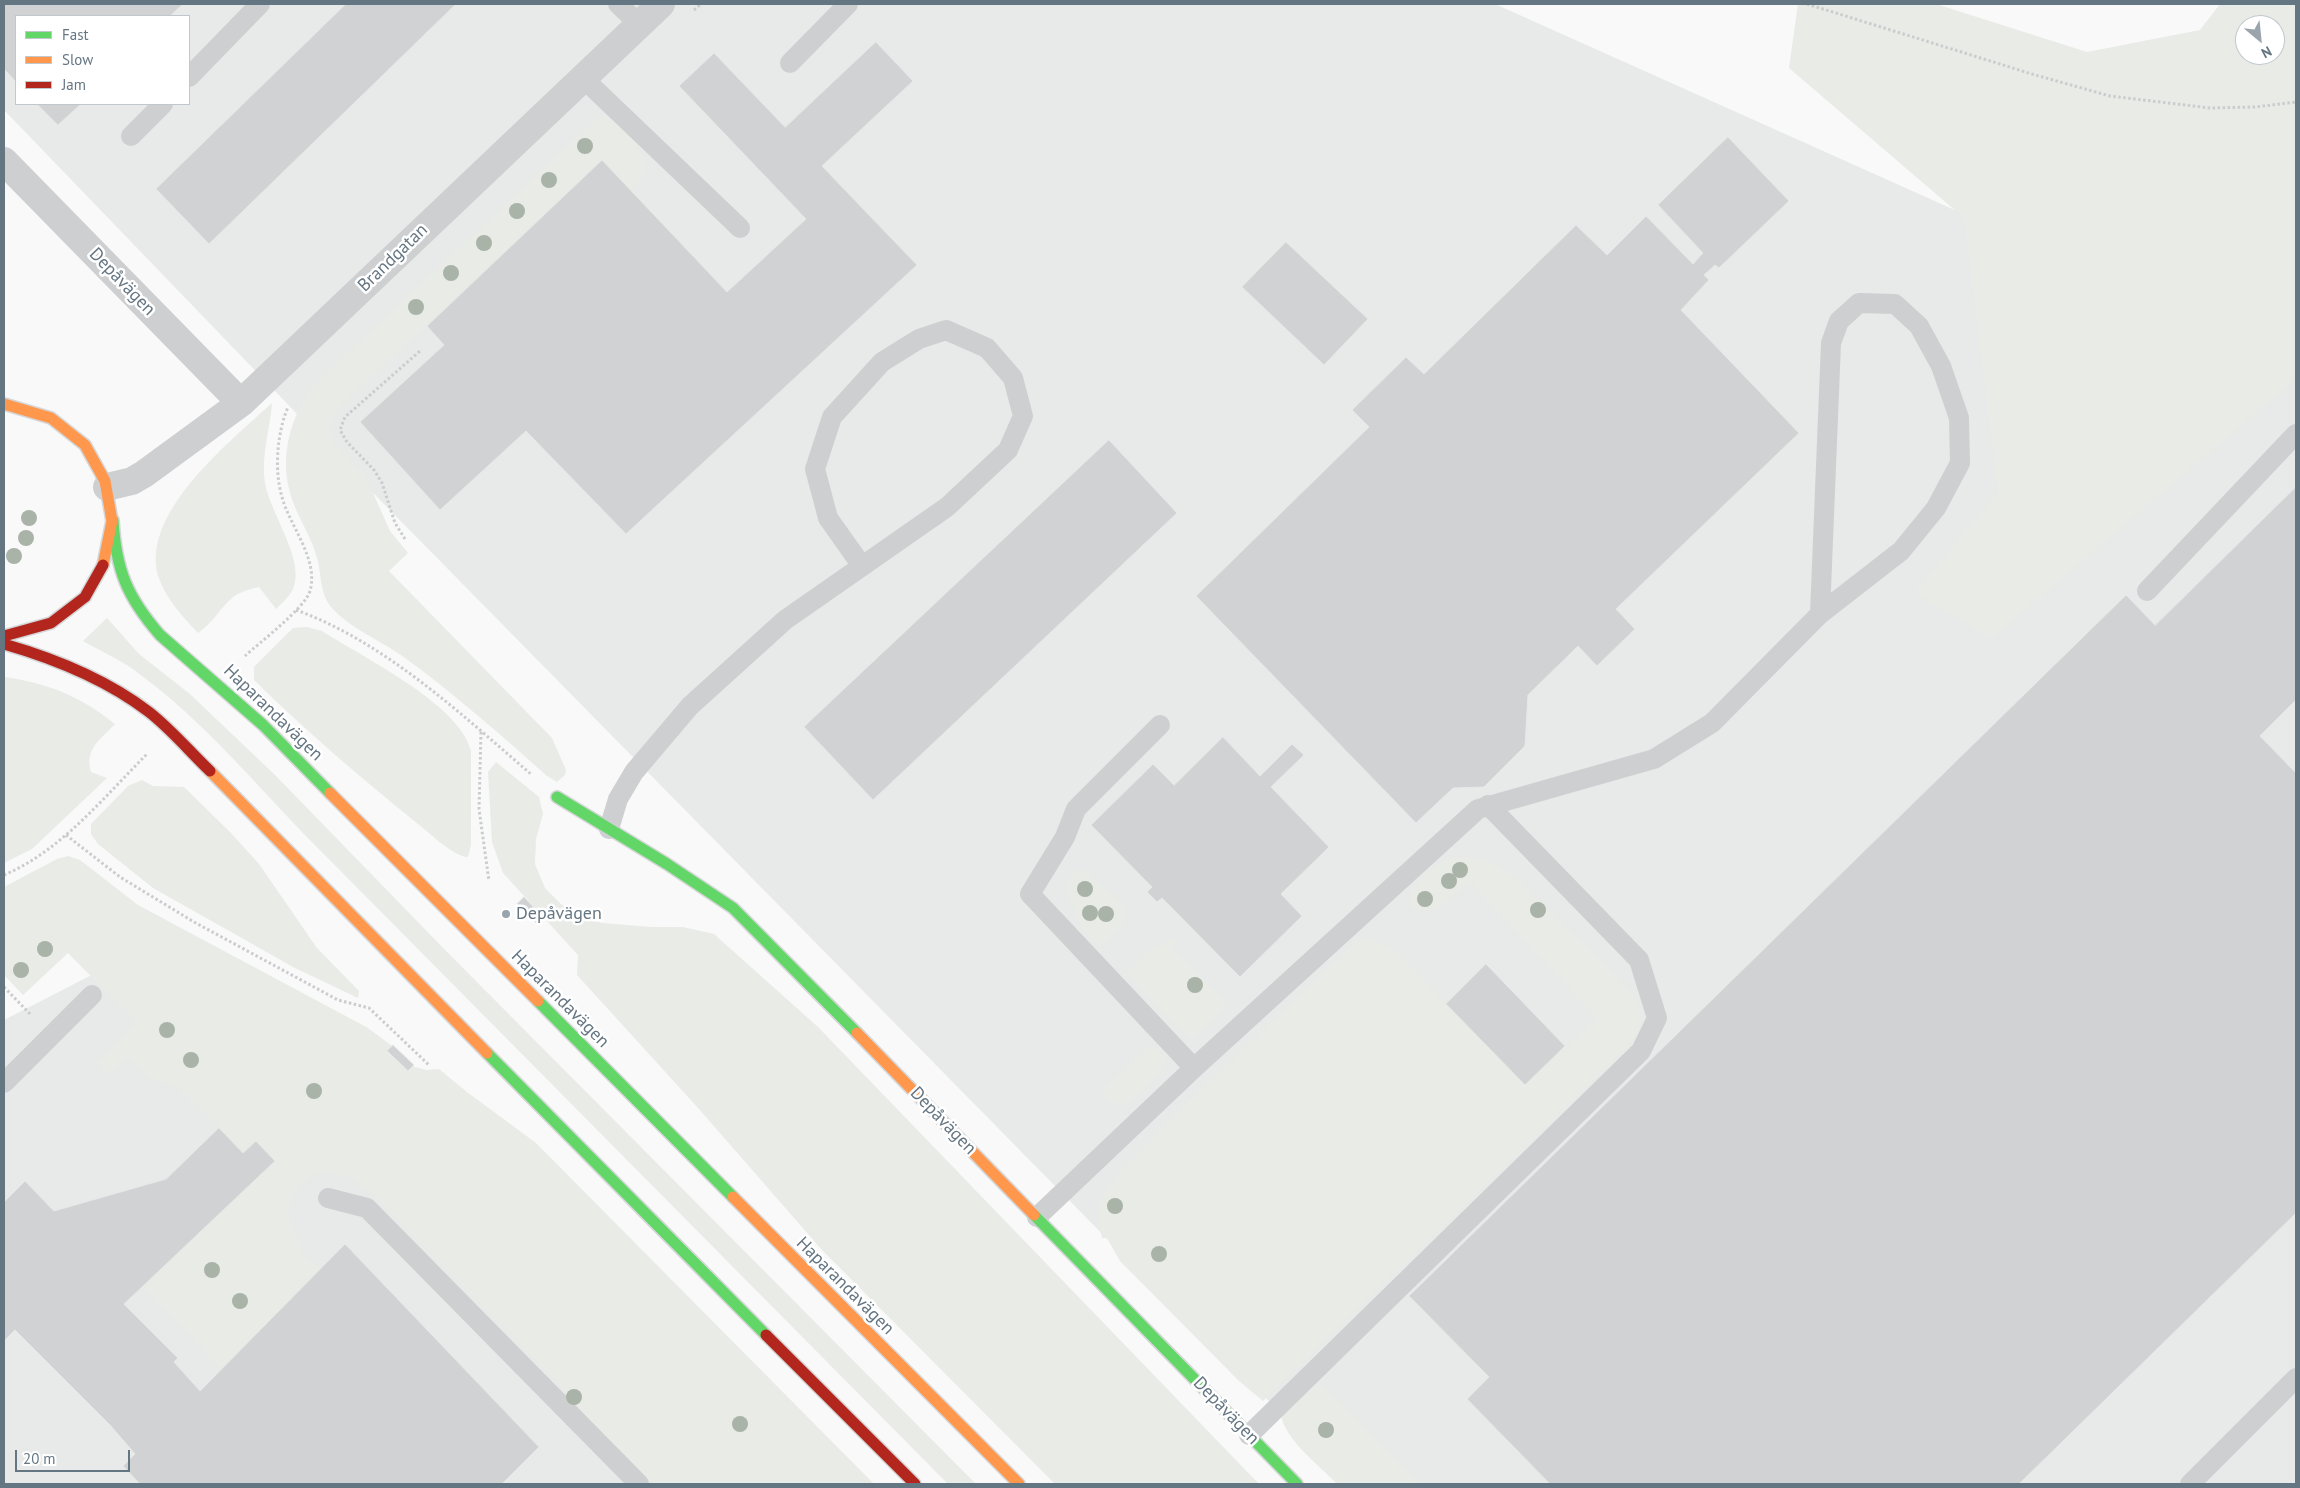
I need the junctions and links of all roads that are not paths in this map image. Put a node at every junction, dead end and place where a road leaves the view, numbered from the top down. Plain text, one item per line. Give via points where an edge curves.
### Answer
1 (260, 4) edge
2 (618, 4) edge
3 (661, 4) edge
4 (848, 4) edge
5 (639, 24) junction
6 (790, 63) dead end
7 (190, 76) edge
8 (583, 78) junction
9 (162, 105) edge
10 (131, 136) dead end
11 (4, 161) edge
12 (740, 228) dead end
13 (4, 395) edge
14 (241, 403) junction
15 (4, 404) edge
16 (47, 416) junction
17 (2296, 434) edge
18 (108, 487) junction
19 (113, 520) junction
20 (862, 566) junction
21 (2147, 591) dead end
22 (1820, 614) junction
23 (4, 636) edge
24 (4, 644) edge
25 (1160, 725) dead end
26 (557, 797) road end
27 (1488, 805) junction
28 (609, 829) junction
29 (92, 994) dead end
30 (1194, 1068) junction
31 (4, 1083) edge
32 (328, 1198) dead end
33 (1037, 1217) junction
34 (2296, 1378) edge
35 (1249, 1436) junction
36 (639, 1484) edge
37 (915, 1484) edge
38 (1019, 1484) edge
39 (1297, 1484) edge
40 (2190, 1484) edge

1 - 7 lane
2 - 5 lane
3 - 5 street, Brandgatan
4 - 6 lane
5 - 8 street, Brandgatan
8 - 12 lane
8 - 14 street, Brandgatan
9 - 10 lane
11 - 14 street, Depåvägen
13 - 16 main road
14 - 18 street, Brandgatan via 144,474 132,481
15 - 16 main road
16 - 18 main road via 70,430 86,446
17 - 21 lane
18 - 19 main road
19 - 23 main road via 103,568 79,604 52,624 21,635
19 - 38 main road, Haparandavägen via 115,549 128,592 160,635 263,725
20 - 20 lane via 947,507 1008,450 1023,416 1013,378 987,348 946,330 919,339 882,362 832,416 815,470 828,518
20 - 28 lane via 784,620 690,706 634,772 618,799
22 - 22 lane via 1831,343 1839,321 1859,303 1895,304 1920,326 1941,366 1958,418 1960,464 1936,508 1901,551
22 - 27 lane via 1712,723 1654,759
24 - 37 main road via 95,676 151,714
25 - 30 lane via 1076,809 1065,837 1030,894
26 - 28 main road, Depåvägen
27 - 30 lane via 1478,809
27 - 35 lane via 1639,960 1657,1018 1641,1050
28 - 33 main road, Depåvägen via 733,908
29 - 31 lane
30 - 33 lane
32 - 36 lane via 367,1208
33 - 35 main road, Depåvägen
34 - 40 lane
35 - 39 main road, Depåvägen

